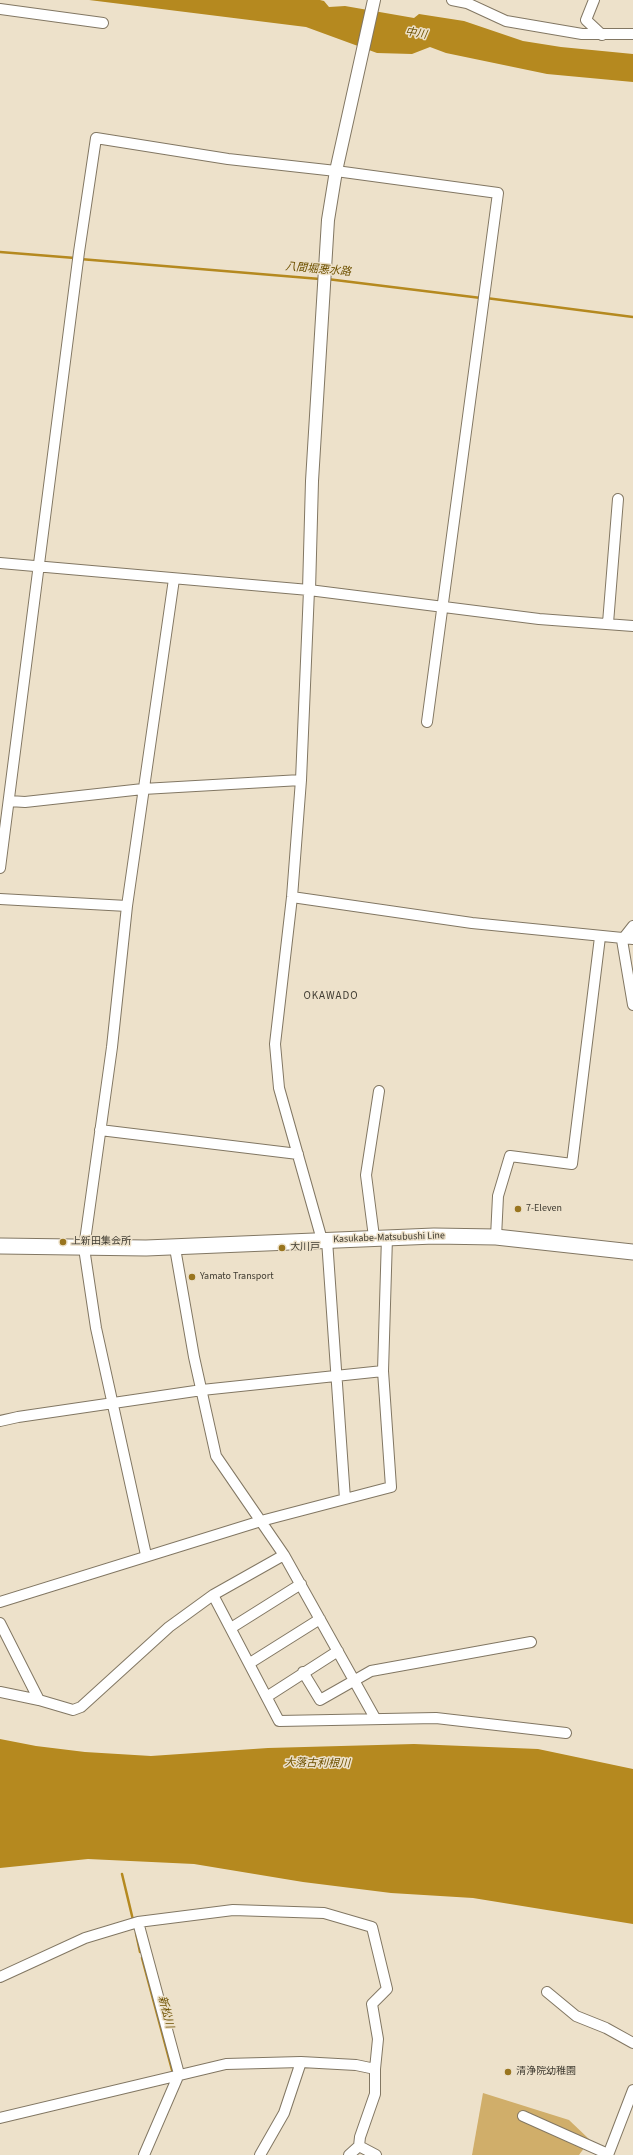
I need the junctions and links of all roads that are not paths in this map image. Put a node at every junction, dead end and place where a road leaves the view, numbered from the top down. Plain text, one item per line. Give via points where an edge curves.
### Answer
1 (374, 0) edge
2 (452, 0) edge
3 (594, 0) edge
4 (0, 9) edge
5 (103, 24) dead end
6 (633, 34) edge
7 (602, 35) junction
8 (336, 171) junction
9 (618, 499) dead end
10 (0, 564) edge
11 (40, 566) junction
12 (174, 579) junction
13 (309, 590) junction
14 (442, 606) junction
15 (608, 623) junction
16 (633, 626) edge
17 (427, 722) dead end
18 (301, 780) junction
19 (143, 789) junction
20 (9, 801) junction
21 (0, 868) edge
22 (292, 897) junction
23 (0, 899) edge
24 (127, 906) junction
25 (633, 926) edge
26 (600, 937) junction
27 (633, 939) edge
28 (622, 940) junction
29 (633, 1005) edge
30 (380, 1091) dead end
31 (100, 1130) junction
32 (298, 1154) junction
33 (380, 1237) junction
34 (496, 1237) junction
35 (325, 1240) junction
36 (0, 1246) edge
37 (84, 1248) junction
38 (175, 1248) junction
39 (633, 1252) edge
40 (384, 1371) junction
41 (337, 1376) junction
42 (202, 1390) junction
43 (111, 1403) junction
44 (0, 1422) edge
45 (345, 1499) junction
46 (261, 1521) junction
47 (146, 1555) junction
48 (284, 1555) junction
49 (301, 1584) junction
50 (213, 1595) junction
51 (0, 1602) edge
52 (320, 1619) junction
53 (0, 1623) edge
54 (231, 1628) junction
55 (531, 1642) dead end
56 (338, 1651) junction
57 (250, 1663) junction
58 (303, 1672) junction
59 (354, 1680) junction
60 (0, 1692) edge
61 (268, 1696) junction
62 (39, 1700) junction
63 (376, 1718) junction
64 (566, 1733) dead end
65 (138, 1922) junction
66 (0, 1977) edge
67 (547, 1992) dead end
68 (633, 2043) edge
69 (301, 2062) junction
70 (375, 2069) junction
71 (179, 2074) junction
72 (633, 2090) edge
73 (523, 2116) dead end
74 (0, 2118) edge
75 (359, 2146) junction
76 (608, 2154) edge
77 (144, 2155) edge
78 (260, 2155) edge
79 (349, 2155) edge
80 (376, 2155) edge

1 - 8 street
2 - 7 street via 506,21
3 - 7 street via 586,20
4 - 5 street
6 - 7 street
8 - 11 street via 228,159 96,138 79,252
8 - 13 street via 330,199 324,279 312,481
8 - 14 street via 498,193
9 - 15 street
10 - 11 street
11 - 12 street
11 - 20 street
12 - 13 street
12 - 19 street
13 - 14 street
13 - 18 street
14 - 15 street via 539,619
14 - 17 street
15 - 16 street
18 - 19 street
18 - 22 street
19 - 20 street via 25,802
19 - 24 street
20 - 21 street
22 - 26 street via 472,923
22 - 32 street via 275,1044 279,1088
23 - 24 street
24 - 31 street
25 - 28 street
26 - 28 street
26 - 34 street via 572,1164 510,1156 498,1196
27 - 28 street
28 - 29 street
30 - 33 street via 366,1175
31 - 32 street
31 - 37 street
32 - 35 street
33 - 34 main road, Kasukabe-Matsubushi Line
33 - 35 main road, Kasukabe-Matsubushi Line
33 - 40 street
34 - 39 main road, Kasukabe-Matsubushi Line
35 - 38 main road, Kasukabe-Matsubushi Line
35 - 41 street
36 - 37 main road, Kasukabe-Matsubushi Line
37 - 38 main road, Kasukabe-Matsubushi Line
37 - 43 street via 94,1321
38 - 42 street
40 - 41 street
40 - 45 street via 391,1487
41 - 42 street
41 - 45 street
42 - 43 street
42 - 46 street via 216,1456
43 - 44 street
43 - 47 street
45 - 46 street
46 - 47 street
46 - 48 street
47 - 51 street
48 - 49 street
48 - 50 street
49 - 52 street
49 - 54 street
50 - 54 street
50 - 62 street via 169,1627 81,1707 73,1710
52 - 56 street
52 - 57 street
53 - 62 street
54 - 57 street
55 - 59 street via 371,1671
56 - 58 street
56 - 59 street
57 - 61 street
58 - 59 street via 320,1700
58 - 61 street
59 - 63 street
60 - 62 street
61 - 63 street via 279,1721
63 - 64 street via 436,1718
65 - 66 street via 85,1938
65 - 70 street via 233,1910 324,1914 372,1927 387,1989 372,2004 378,2039
65 - 71 street
67 - 68 street via 576,2016
69 - 70 street via 356,2065
69 - 71 street via 226,2064
69 - 78 street via 284,2113
70 - 75 street via 375,2094
71 - 74 street
71 - 77 street
72 - 76 street
73 - 76 street
75 - 79 street
75 - 80 street

